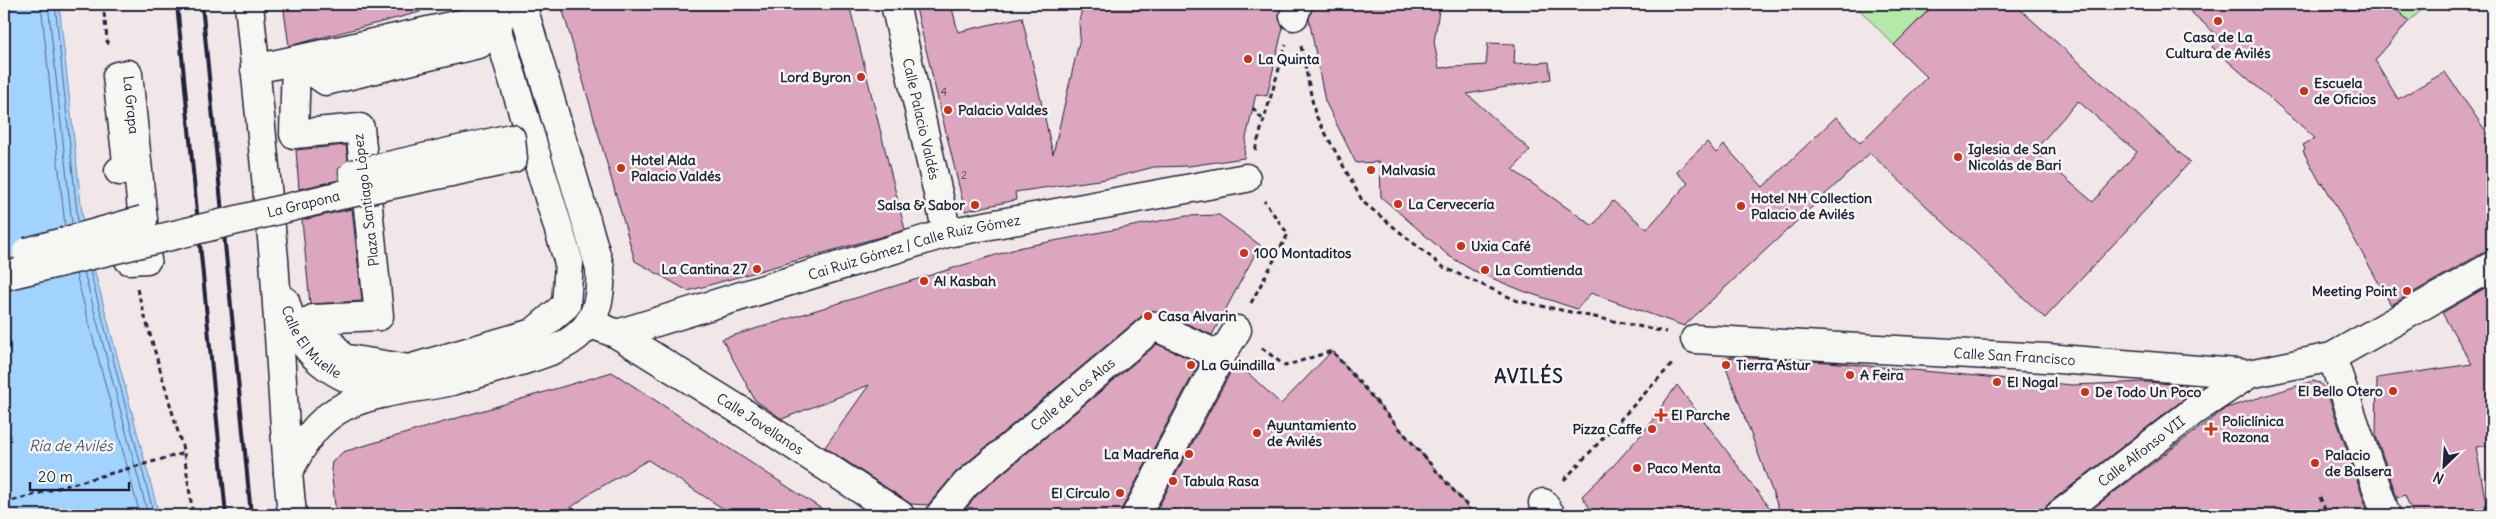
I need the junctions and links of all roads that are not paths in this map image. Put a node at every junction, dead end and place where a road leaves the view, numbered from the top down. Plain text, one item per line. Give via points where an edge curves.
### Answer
1 (249, 4) edge
2 (895, 4) edge
3 (523, 7) edge
4 (494, 17) junction
5 (296, 60) junction
6 (255, 68) junction
7 (119, 171) dead end
8 (354, 178) dead end
9 (1246, 178) road end
10 (947, 233) junction
11 (4, 258) edge
12 (274, 259) junction
13 (2492, 266) edge
14 (4, 276) edge
15 (589, 323) junction
16 (1237, 330) road end
17 (617, 334) junction
18 (1695, 339) road end
19 (1220, 356) junction
20 (2332, 357) junction
21 (2249, 374) junction
22 (385, 393) junction
23 (288, 474) junction
24 (292, 515) edge
25 (900, 515) edge
26 (940, 515) edge
27 (1136, 515) edge
28 (2060, 515) edge
29 (2386, 515) edge

1 - 6 street
2 - 10 street, Calle Palacio Valdés
3 - 4 street
3 - 15 street via 600,268 598,302
4 - 5 street
4 - 5 street, Plaza Santiago López via 569,263 566,305 533,333 409,369 342,358 313,319 379,316 360,128 294,134
5 - 6 street
6 - 12 street
7 - 11 street, La Grapa, bridge via 128,170 117,76 128,74 143,220
8 - 14 street, La Grapona, bridge via 511,138 513,159 341,195
9 - 10 street, Cai Ruiz Gómez / Calle Ruiz Gómez
10 - 17 street, Cai Ruiz Gómez / Calle Ruiz Gómez
12 - 22 street, Calle El Muelle via 299,338 317,360 354,383
12 - 23 street
13 - 20 street, Calle San Francisco
15 - 17 street
15 - 22 street via 546,354 451,381
16 - 19 street
17 - 25 street, Calle Jovellanos
18 - 21 street, Calle San Francisco via 2046,358
19 - 26 street, Calle de Los Alas via 1154,326 966,484
19 - 27 street
20 - 21 street, Calle San Francisco
20 - 29 street
21 - 28 street, Calle Alfonso VII via 2196,410
22 - 23 street via 345,406 324,421 305,439
23 - 24 street

